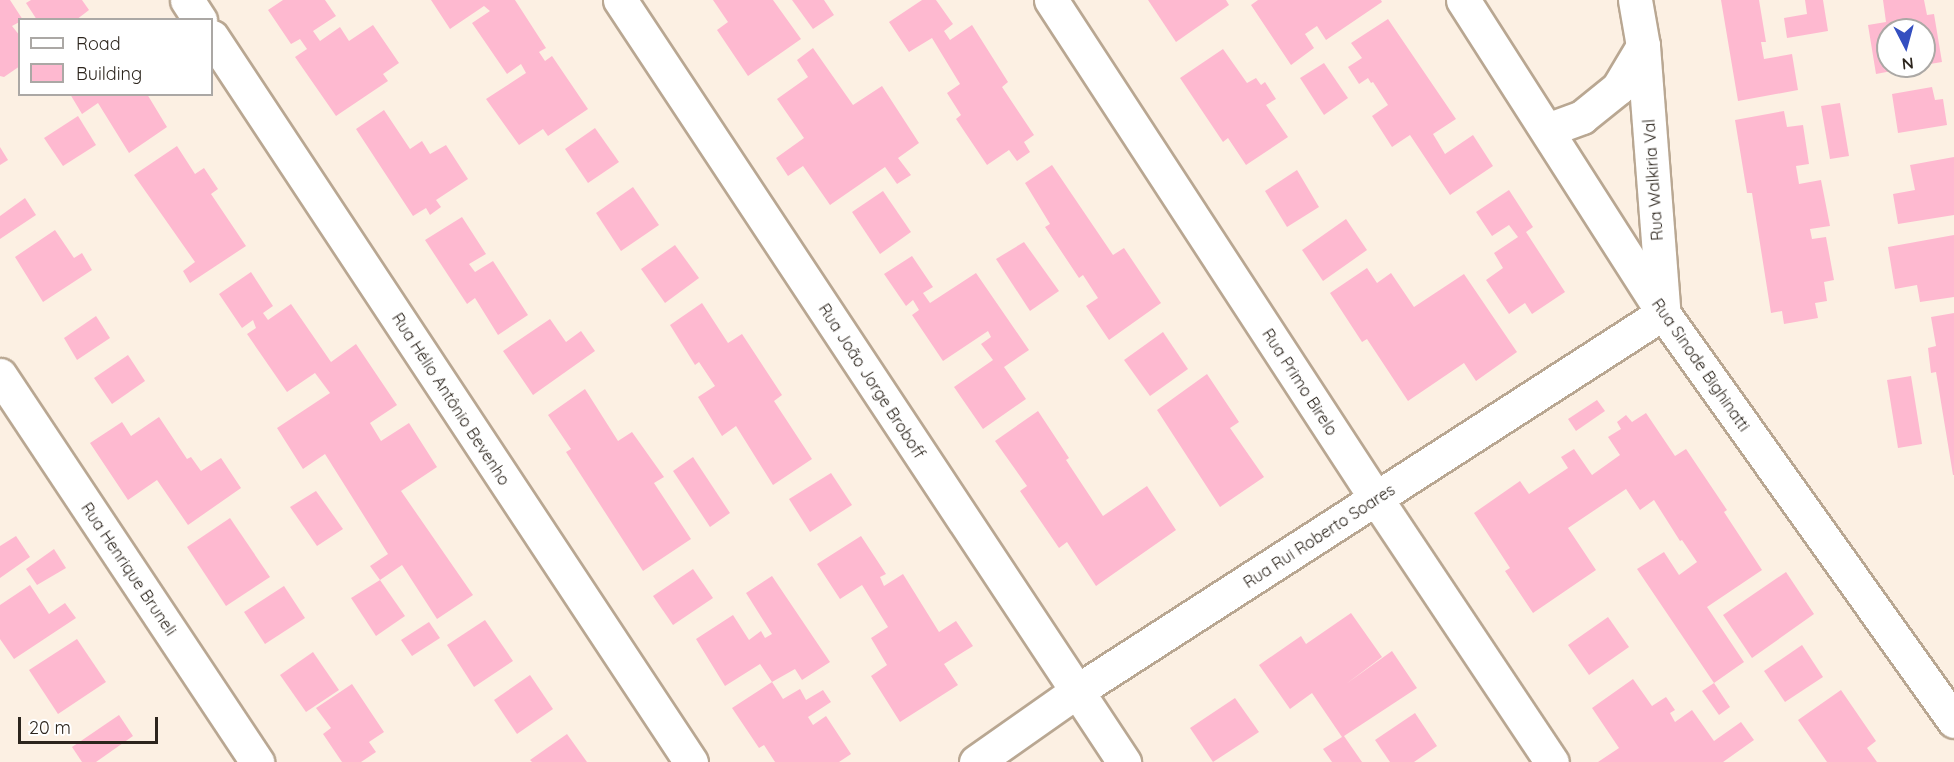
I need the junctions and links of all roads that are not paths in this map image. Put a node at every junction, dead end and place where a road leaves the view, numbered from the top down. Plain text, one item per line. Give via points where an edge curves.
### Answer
1 (187, 0) edge
2 (620, 0) edge
3 (1051, 0) edge
4 (1463, 0) edge
5 (1635, 0) edge
6 (199, 18) edge
7 (213, 39) edge
8 (1643, 46) junction
9 (1547, 130) junction
10 (1663, 313) junction
11 (0, 375) edge
12 (1377, 500) junction
13 (1077, 691) junction
14 (1954, 721) edge
15 (257, 762) edge
16 (691, 762) edge
17 (976, 762) edge
18 (1124, 762) edge
19 (1552, 762) edge

1 - 6 street
2 - 13 street, Rua João Jorge Broboff
3 - 12 street, Rua Primo Birelo
4 - 9 street, Rua Sinode Bighinatti
5 - 8 street, Rua Walkiria Val
7 - 16 street, Rua Hélio Antônio Bevenho
8 - 9 street via 1618,88 1582,117
8 - 10 street, Rua Walkiria Val
9 - 10 street, Rua Sinode Bighinatti
10 - 12 street, Rua Rui Roberto Soares
10 - 14 street, Rua Sinode Bighinatti
11 - 15 street, Rua Henrique Bruneli
12 - 13 street, Rua Rui Roberto Soares
12 - 19 street, Rua Primo Birelo
13 - 17 street, Rua Rui Roberto Soares
13 - 18 street, Rua João Jorge Broboff

